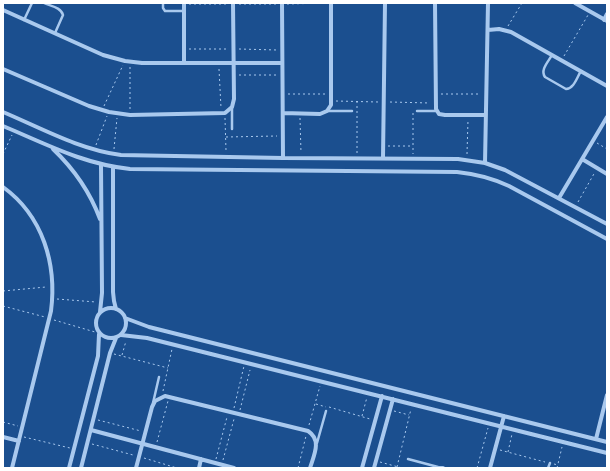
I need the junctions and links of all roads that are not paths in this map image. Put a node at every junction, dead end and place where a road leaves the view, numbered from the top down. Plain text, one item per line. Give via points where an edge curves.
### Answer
1 (32, 3) edge
2 (44, 3) edge
3 (163, 3) edge
4 (282, 3) edge
5 (331, 3) edge
6 (385, 3) edge
7 (435, 3) edge
8 (488, 3) edge
9 (575, 3) edge
10 (184, 4) edge
11 (233, 4) edge
12 (3, 10) edge
13 (184, 11) junction
14 (607, 14) edge
15 (24, 20) junction
16 (605, 20) edge
17 (488, 30) junction
18 (55, 34) junction
19 (552, 55) junction
20 (184, 63) junction
21 (234, 63) junction
22 (282, 63) junction
23 (3, 69) edge
24 (581, 71) junction
25 (607, 86) edge
26 (232, 107) junction
27 (327, 111) junction
28 (352, 111) dead end
29 (415, 111) road end
30 (437, 111) junction
31 (3, 112) edge
32 (283, 113) junction
33 (486, 115) junction
34 (607, 117) edge
35 (3, 126) edge
36 (232, 129) dead end
37 (50, 146) junction
38 (283, 158) junction
39 (383, 158) junction
40 (582, 159) junction
41 (485, 163) junction
42 (101, 165) junction
43 (113, 168) junction
44 (607, 174) edge
45 (3, 188) edge
46 (559, 198) junction
47 (101, 222) junction
48 (607, 224) edge
49 (607, 238) edge
50 (116, 309) junction
51 (100, 312) junction
52 (125, 318) junction
53 (99, 334) junction
54 (121, 335) junction
55 (116, 338) junction
56 (159, 377) dead end
57 (607, 395) edge
58 (382, 396) junction
59 (393, 399) junction
60 (152, 407) junction
61 (326, 411) dead end
62 (504, 416) junction
63 (501, 426) junction
64 (91, 430) junction
65 (3, 436) edge
66 (19, 438) junction
67 (596, 439) junction
68 (607, 442) edge
69 (142, 444) junction
70 (316, 445) junction
71 (607, 453) edge
72 (201, 459) junction
73 (408, 459) dead end
74 (550, 463) road end
75 (12, 468) edge
76 (69, 468) edge
77 (81, 468) edge
78 (136, 468) edge
79 (199, 468) edge
80 (234, 468) edge
81 (310, 468) edge
82 (362, 468) edge
83 (374, 468) edge
84 (435, 468) edge
85 (442, 468) edge
86 (490, 468) edge
87 (548, 468) edge

1 - 15 lane
2 - 18 lane via 62,12
3 - 13 lane via 165,11
4 - 22 street
5 - 27 street via 332,101
6 - 39 street
7 - 30 street
8 - 17 street
9 - 16 street
10 - 13 street
11 - 21 street
12 - 15 street
13 - 20 street
14 - 16 street
15 - 18 street
17 - 19 street via 505,30
17 - 33 street
18 - 20 street via 103,55 125,61
19 - 24 street
19 - 24 lane via 543,74 566,89 572,87
20 - 21 street
21 - 22 street
21 - 26 street
22 - 32 street
23 - 26 street via 89,106 117,114 223,114
24 - 25 street
26 - 36 lane
27 - 28 lane
27 - 32 street via 320,114
29 - 30 lane
30 - 33 street via 445,116
31 - 38 street via 94,150 114,154
32 - 38 street
33 - 41 street
34 - 40 street
35 - 37 street
37 - 42 street via 75,158
37 - 47 street via 81,181
38 - 39 street
39 - 41 street via 467,160
40 - 44 street
40 - 46 street
41 - 46 street via 505,170
42 - 43 street
42 - 47 street
43 - 49 street via 466,173 509,186
43 - 50 street via 113,292
45 - 66 street via 22,204 37,225 47,248 53,286 51,311
46 - 48 street
47 - 51 street
50 - 51 street via 108,308
50 - 52 street via 122,312
51 - 53 street via 95,321
52 - 54 street via 125,329
52 - 62 street via 157,329
53 - 55 street via 105,338
53 - 76 street via 98,356
54 - 55 street
54 - 58 street via 174,344
55 - 64 street
56 - 60 lane
57 - 67 street
58 - 59 street
58 - 82 street
59 - 63 street
59 - 83 street
60 - 69 street
60 - 70 street via 155,401 169,397 234,412 308,431 315,438
61 - 70 lane
62 - 63 street
62 - 67 street
63 - 71 street
63 - 86 street
64 - 69 street
64 - 77 street
65 - 66 street
66 - 75 street
67 - 68 street
69 - 72 street
69 - 78 street
70 - 81 street
72 - 79 street
72 - 80 street
73 - 85 lane
74 - 87 lane
84 - 85 street

